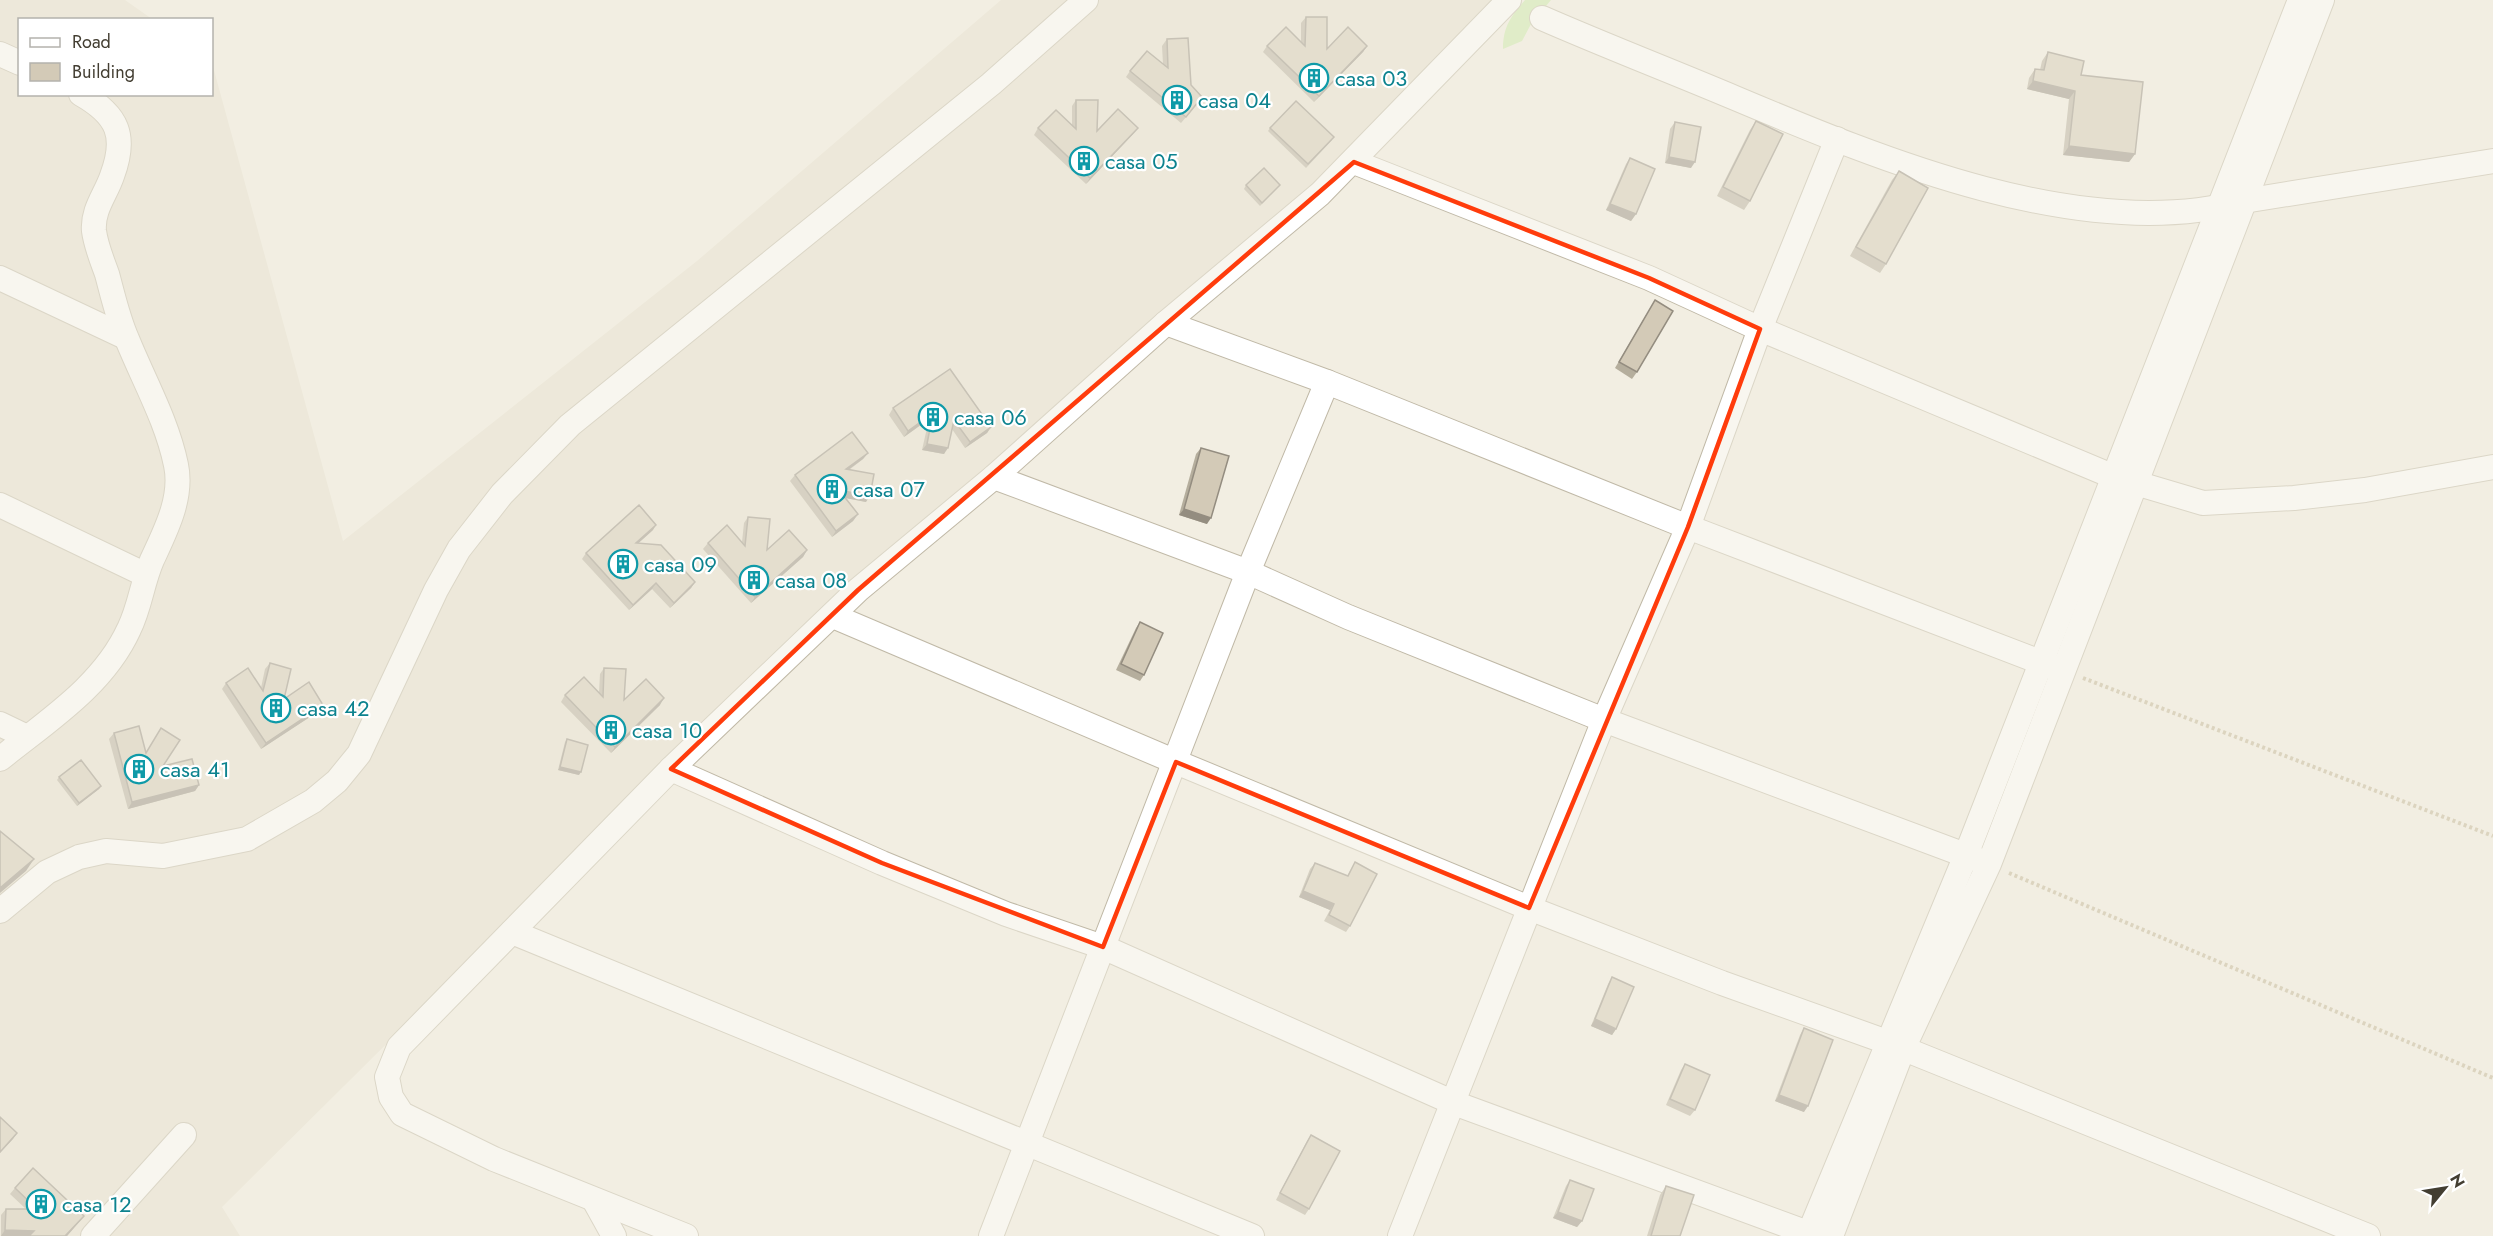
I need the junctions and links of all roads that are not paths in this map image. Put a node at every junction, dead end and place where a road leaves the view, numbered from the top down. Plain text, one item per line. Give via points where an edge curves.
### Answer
1 (1086, 0) edge
2 (1509, 0) edge
3 (2300, 0) edge
4 (2322, 0) edge
5 (1542, 18) dead end
6 (0, 54) edge
7 (18, 62) edge
8 (85, 96) edge
9 (1837, 139) junction
10 (2493, 161) edge
11 (1354, 162) junction
12 (2232, 204) junction
13 (0, 278) edge
14 (1166, 323) junction
15 (1760, 329) junction
16 (125, 337) junction
17 (1327, 382) junction
18 (2493, 467) edge
19 (2112, 476) junction
20 (994, 477) junction
21 (2136, 483) junction
22 (0, 505) edge
23 (1688, 527) junction
24 (1248, 572) junction
25 (146, 575) junction
26 (833, 616) junction
27 (2052, 666) junction
28 (1604, 720) junction
29 (0, 724) edge
30 (27, 737) junction
31 (0, 759) edge
32 (1176, 762) junction
33 (671, 769) junction
34 (1966, 855) junction
35 (1989, 864) junction
36 (1529, 908) junction
37 (0, 911) edge
38 (512, 932) junction
39 (1103, 947) junction
40 (1895, 1045) junction
41 (1454, 1103) junction
42 (184, 1135) dead end
43 (1027, 1143) junction
44 (594, 1200) junction
45 (1816, 1235) edge
46 (93, 1236) edge
47 (614, 1236) edge
48 (686, 1236) edge
49 (990, 1236) edge
50 (1252, 1236) edge
51 (1400, 1236) edge
52 (2368, 1236) edge

1 - 37 street via 991,84 570,425 502,494 459,549 359,754 337,781 277,825 247,839 163,856 106,851 79,857 47,872
2 - 11 street
3 - 12 street
4 - 12 street
5 - 9 street
6 - 7 street
8 - 16 street via 116,123 120,147 100,200 94,230
9 - 12 street via 1951,180 2034,199 2132,212
9 - 15 street
10 - 12 street
11 - 14 street
11 - 15 street via 1649,278
12 - 19 street
12 - 21 street
13 - 16 street
14 - 17 street
14 - 20 street
15 - 19 street
15 - 23 street
16 - 25 street via 159,411 177,467 170,520
17 - 23 street
17 - 24 street
18 - 21 street via 2366,490 2203,503
19 - 21 street
19 - 27 street
20 - 24 street
20 - 26 street via 858,590
21 - 27 street
22 - 25 street
23 - 27 street
23 - 28 street
24 - 28 street via 1348,617
24 - 32 street
25 - 30 street via 130,628 118,650 76,700
26 - 32 street
26 - 33 street
27 - 34 street
27 - 35 street
28 - 34 street
28 - 36 street
29 - 30 street
30 - 31 street
32 - 36 street
32 - 39 street
33 - 38 street
33 - 39 street via 1005,914
34 - 35 street
34 - 40 street
35 - 40 street
36 - 40 street
36 - 41 street
38 - 43 street
38 - 44 street via 399,1047 387,1077 391,1097 402,1114 441,1135
39 - 41 street
39 - 43 street
40 - 45 street
40 - 52 street
41 - 45 street
41 - 51 street
42 - 46 street
43 - 49 street
43 - 50 street
44 - 47 street
44 - 48 street

